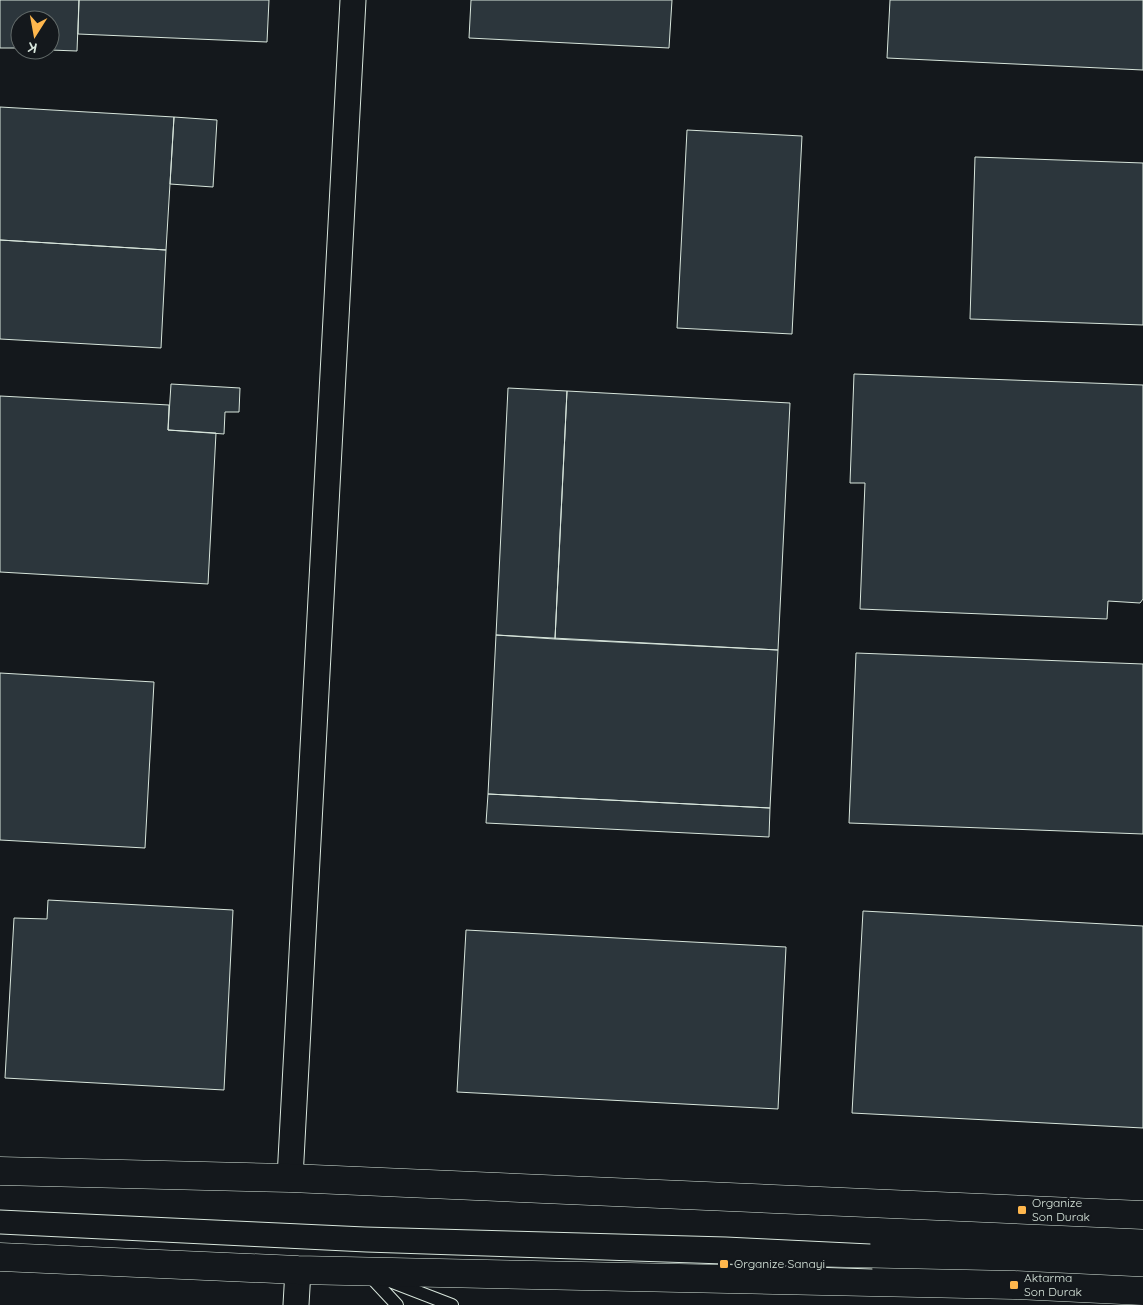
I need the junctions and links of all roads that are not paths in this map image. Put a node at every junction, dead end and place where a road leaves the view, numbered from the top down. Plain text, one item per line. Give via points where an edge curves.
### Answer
1 (353, 0) edge
2 (0, 1171) edge
3 (290, 1178) junction
4 (1143, 1215) edge
5 (0, 1257) edge
6 (298, 1270) junction
7 (366, 1272) junction
8 (1143, 1291) edge
9 (296, 1305) edge
10 (397, 1305) edge
11 (452, 1305) edge

1 - 3 street
2 - 3 main road
3 - 4 main road
5 - 6 main road
6 - 7 main road
6 - 9 street
7 - 8 main road
7 - 10 lane
7 - 11 lane

